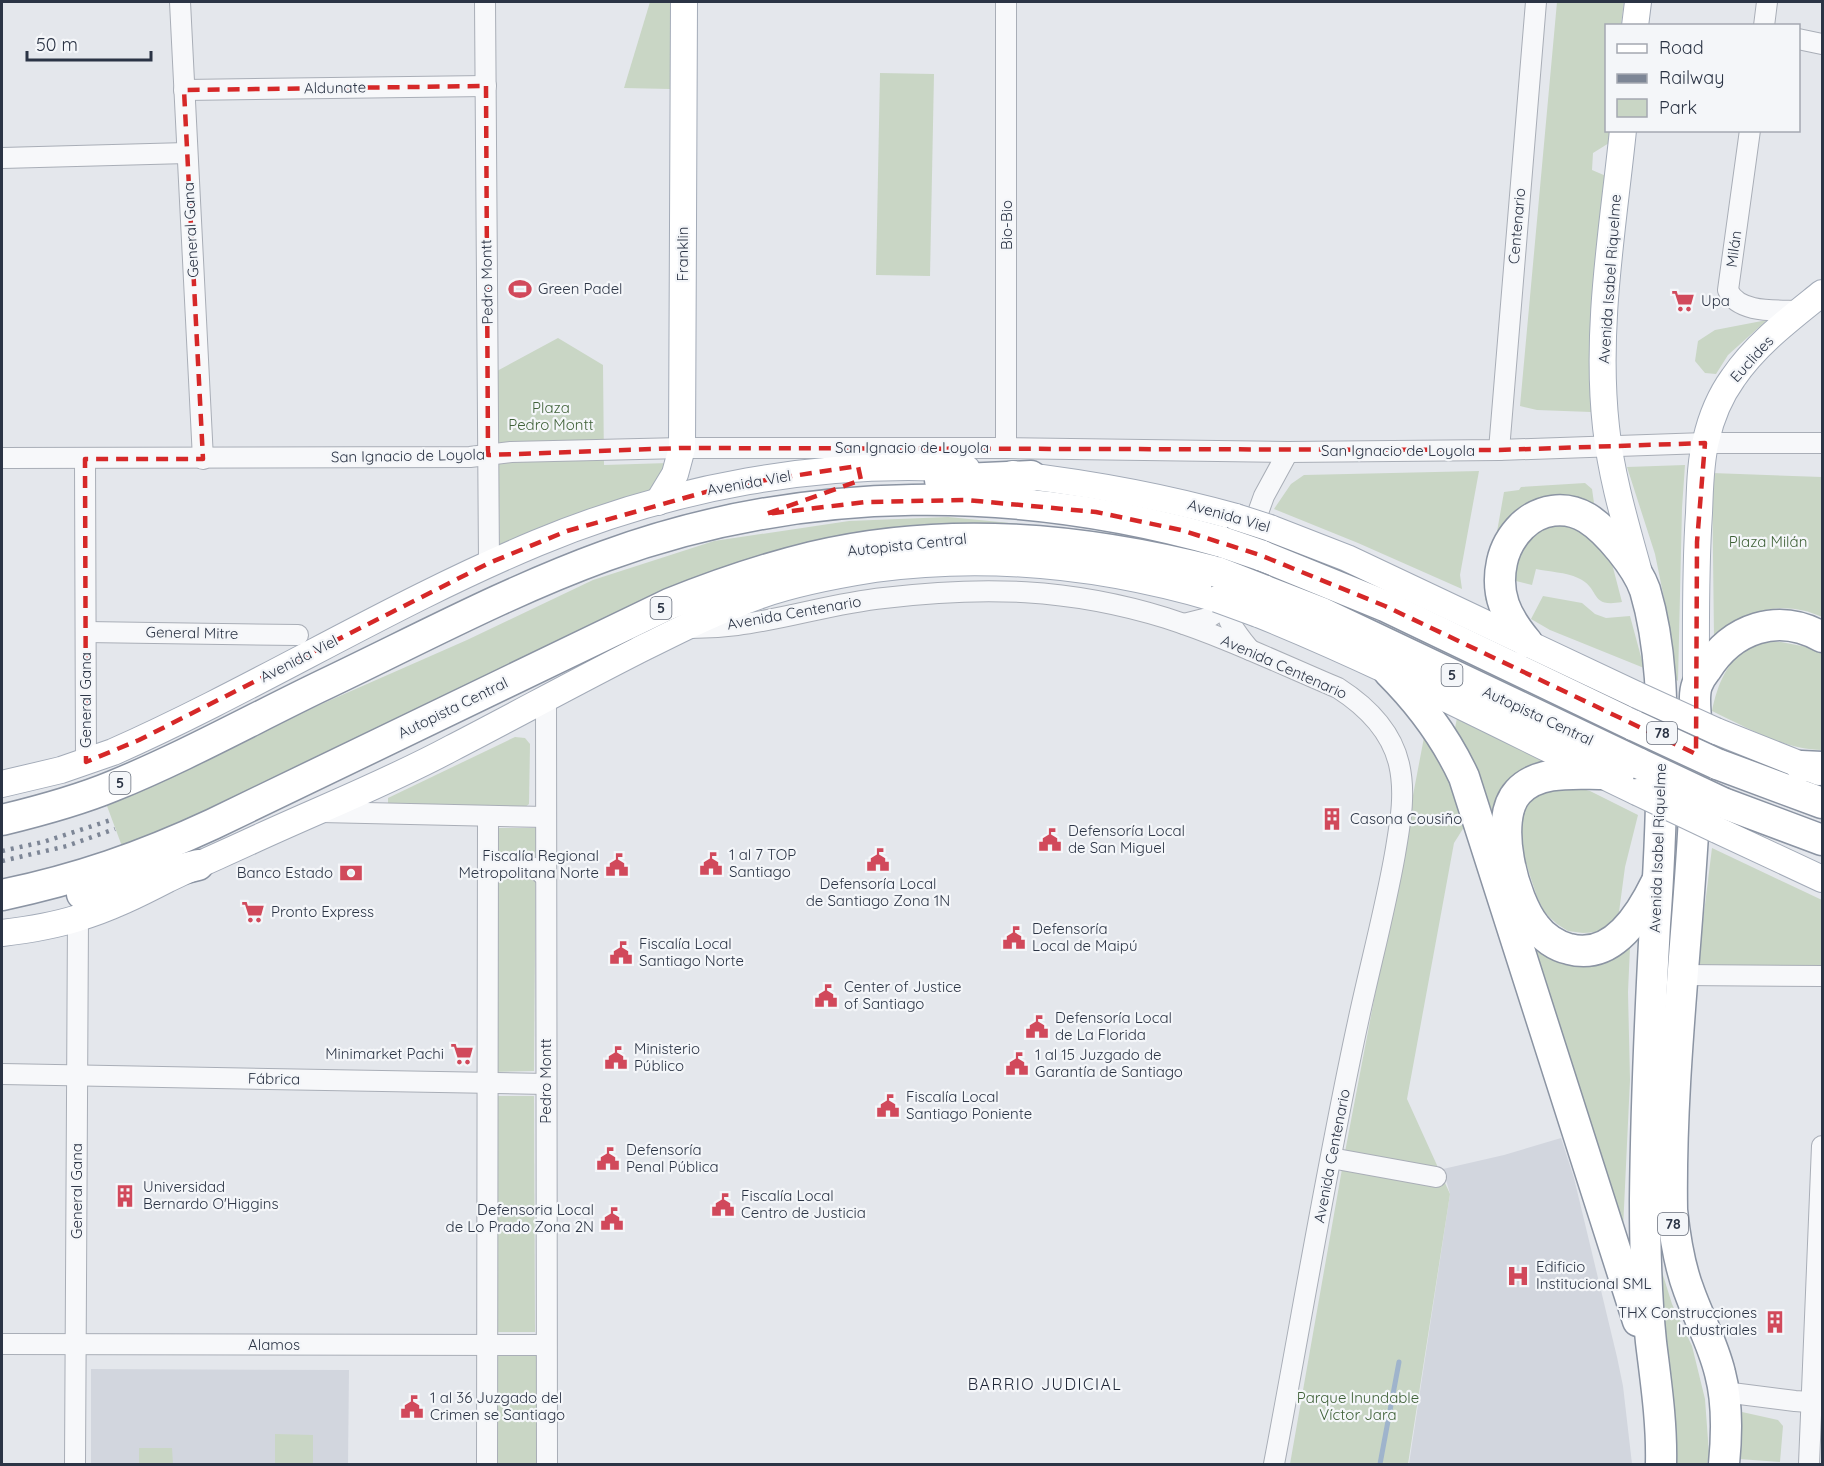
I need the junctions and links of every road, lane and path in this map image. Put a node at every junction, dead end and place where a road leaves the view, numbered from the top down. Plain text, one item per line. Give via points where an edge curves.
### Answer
1 (180, 2) edge
2 (485, 2) edge
3 (684, 2) edge
4 (1006, 2) edge
5 (1536, 2) edge
6 (1638, 2) edge
7 (1767, 2) edge
8 (1635, 24) edge
9 (1764, 24) edge
10 (1800, 39) edge
11 (1822, 44) edge
12 (486, 86) junction
13 (184, 90) junction
14 (1623, 132) edge
15 (1750, 132) edge
16 (188, 153) junction
17 (2, 158) edge
18 (1822, 293) edge
19 (1799, 311) junction
20 (1705, 443) junction
21 (1822, 443) edge
22 (1608, 447) junction
23 (682, 448) junction
24 (1006, 448) junction
25 (1498, 450) junction
26 (1288, 452) junction
27 (488, 454) junction
28 (2, 458) edge
29 (85, 459) junction
30 (203, 459) junction
31 (1031, 476) junction
32 (658, 502) junction
33 (766, 514) junction
34 (1229, 529) junction
35 (1265, 541) junction
36 (489, 563) junction
37 (1640, 576) junction
38 (1220, 592) junction
39 (1261, 602) junction
40 (1184, 624) junction
41 (680, 629) junction
42 (86, 632) junction
43 (298, 635) dead end
44 (1822, 637) edge
45 (1527, 642) junction
46 (1250, 650) junction
47 (1389, 672) junction
48 (1696, 687) junction
49 (546, 697) junction
50 (86, 762) junction
51 (1815, 769) edge
52 (1601, 774) junction
53 (1639, 778) junction
54 (2, 784) edge
55 (1822, 803) edge
56 (315, 812) junction
57 (1719, 816) junction
58 (488, 817) junction
59 (546, 817) junction
60 (2, 820) edge
61 (1822, 840) edge
62 (198, 865) junction
63 (488, 877) junction
64 (546, 877) junction
65 (1658, 878) junction
66 (1822, 879) edge
67 (2, 895) edge
68 (2, 902) edge
69 (78, 918) junction
70 (2, 933) edge
71 (1681, 975) junction
72 (1822, 976) edge
73 (2, 1074) edge
74 (77, 1076) junction
75 (488, 1083) junction
76 (546, 1084) junction
77 (1822, 1146) edge
78 (1331, 1158) junction
79 (1436, 1177) dead end
80 (2, 1344) edge
81 (75, 1344) junction
82 (487, 1345) junction
83 (546, 1345) junction
84 (1657, 1383) junction
85 (1724, 1392) junction
86 (1817, 1402) edge
87 (75, 1464) edge
88 (487, 1464) edge
89 (547, 1464) edge
90 (1274, 1464) edge
91 (1661, 1464) edge
92 (1724, 1464) edge
93 (1809, 1464) edge

1 - 13 street, General Gana
2 - 12 street, Pedro Montt
3 - 23 main road, Franklin
4 - 24 street, Bio-Bio
5 - 25 street, Centenario
6 - 8 main road
7 - 9 street
10 - 11 street
12 - 13 street, Aldunate
12 - 27 street, Pedro Montt
13 - 16 street, General Gana
14 - 22 main road, Avenida Isabel Riquelme via 1604,319
15 - 19 street, Milán via 1728,290 1746,306
16 - 17 street
16 - 30 street, General Gana
18 - 19 main road, Euclides
19 - 20 main road, Euclides via 1732,378
20 - 21 street, San Ignacio de Loyola
20 - 22 street, San Ignacio de Loyola
20 - 48 main road, Avenida Isabel Riquelme via 1697,542
22 - 25 street, San Ignacio de Loyola
22 - 37 main road, Avenida Isabel Riquelme
23 - 24 street, San Ignacio de Loyola
23 - 27 street, San Ignacio de Loyola
23 - 32 main road, Franklin via 675,474
24 - 26 street, San Ignacio de Loyola
25 - 26 street, San Ignacio de Loyola
26 - 38 street
27 - 30 street, San Ignacio de Loyola
27 - 36 street, Pedro Montt
28 - 29 street, San Ignacio de Loyola
29 - 30 street, San Ignacio de Loyola
29 - 42 street, General Gana
31 - 32 main road, Avenida Viel via 927,467 848,469 768,478
31 - 33 highway via 863,484 801,498
31 - 34 main road, Avenida Viel via 1150,495
32 - 36 main road, Avenida Viel via 567,531
33 - 34 highway, 5 via 926,499 1010,502 1096,512 1181,530
33 - 60 highway, 5 via 685,531 568,570 144,772 80,798
34 - 35 highway, 5, bridge
35 - 45 main road, Avenida Viel via 1347,558
35 - 55 highway, 5, bridge via 1385,606 1635,726 1718,764
36 - 50 main road, Avenida Viel via 139,740
37 - 45 highway via 1615,544 1584,516 1563,509 1533,518 1510,542 1500,582 1506,613
37 - 65 highway, Avenida Isabel Riquelme / 78 via 1652,623 1661,688
38 - 39 highway, Autopista Central / 5, bridge
38 - 40 street via 1208,618
38 - 41 main road via 1078,568 1006,561 927,563 793,585
38 - 46 street via 1232,625
38 - 67 highway, Autopista Central / 5 via 1178,562 1099,547 994,538 887,544 779,565 669,604 158,849 74,878
39 - 47 main road
39 - 53 highway, Autopista Central / 5 via 1332,618
40 - 41 street, Avenida Centenario via 1078,597 981,590 882,598 736,626
40 - 46 street, Avenida Centenario
41 - 49 main road
42 - 43 street, General Mitre
42 - 50 street, General Gana
44 - 48 highway via 1792,625 1746,632 1713,659
45 - 51 main road, Avenida Viel, bridge via 1716,731
46 - 78 street, Avenida Centenario via 1338,688 1356,700 1384,730 1399,763 1402,800 1391,876
47 - 52 main road
47 - 84 highway via 1440,730 1464,777
48 - 71 highway, Avenida Isabel Riquelme / 78 via 1694,813
49 - 56 main road via 413,768
49 - 59 street, Pedro Montt
50 - 54 main road, Avenida Viel
52 - 53 main road
52 - 65 highway via 1538,779 1518,792 1510,805 1506,846 1529,918 1540,932 1562,947 1585,951 1602,948 1633,921
53 - 57 highway, Autopista Central / 5, bridge
56 - 58 street
56 - 62 main road
57 - 61 highway, Autopista Central / 5
57 - 66 main road
58 - 59 street
58 - 63 street
59 - 64 street, Pedro Montt
62 - 68 highway via 83,894
62 - 69 main road
63 - 64 street via 514,863 529,865
63 - 75 street
64 - 76 street, Pedro Montt
65 - 84 highway, Avenida Isabel Riquelme / 78 via 1645,1204 1647,1298
69 - 70 main road
69 - 74 street, General Gana
71 - 72 street
71 - 85 highway, Avenida Isabel Riquelme / 78 via 1671,1187 1673,1222 1682,1272 1716,1357
73 - 74 street, Fábrica
74 - 75 street, Fábrica
74 - 81 street, General Gana
75 - 76 street, Fábrica
75 - 82 street
76 - 83 street, Pedro Montt
77 - 86 street
78 - 79 street
78 - 90 street, Avenida Centenario
80 - 81 street, Alamos
81 - 82 street, Alamos
81 - 87 street, General Gana
82 - 83 street, Alamos
82 - 88 street
83 - 89 street, Pedro Montt
84 - 91 highway, Avenida Isabel Riquelme / 78
85 - 86 street
85 - 92 highway, Avenida Isabel Riquelme / 78
86 - 93 street

